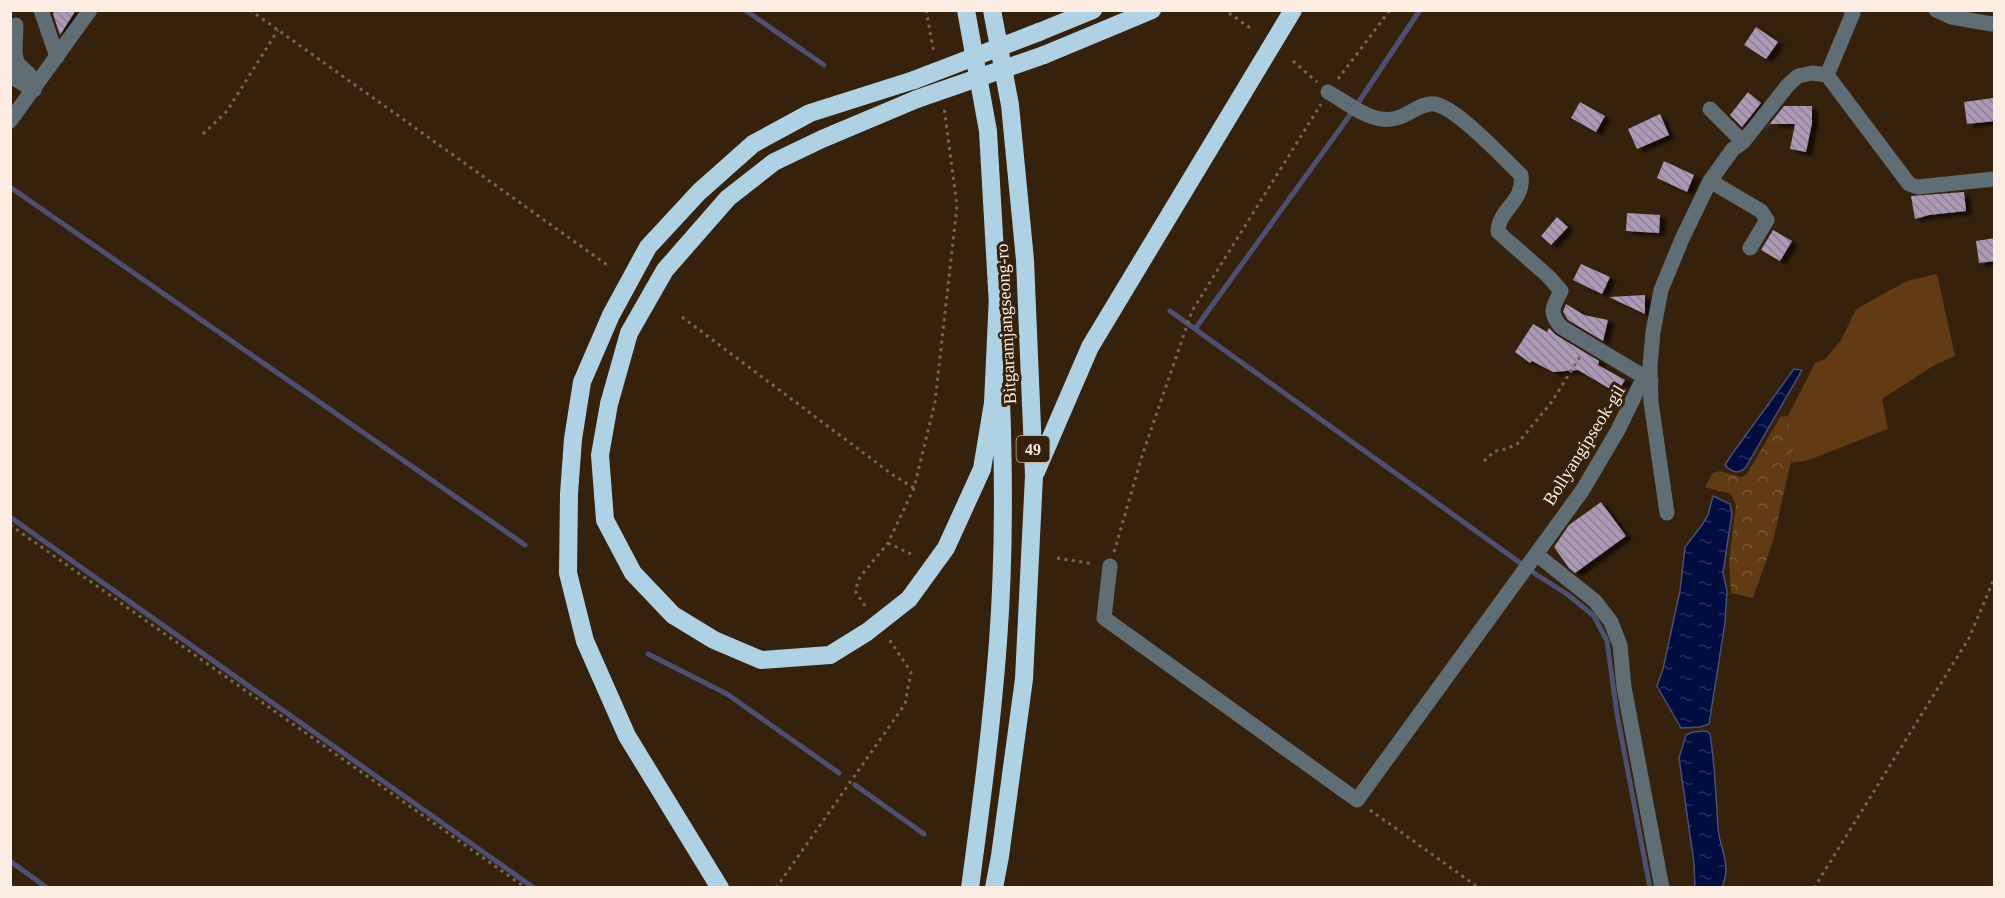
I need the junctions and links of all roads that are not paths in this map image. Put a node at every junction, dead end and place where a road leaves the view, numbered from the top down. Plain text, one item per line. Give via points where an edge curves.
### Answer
1 (41, 10) edge
2 (90, 10) edge
3 (966, 10) edge
4 (992, 10) edge
5 (1094, 10) edge
6 (1152, 10) edge
7 (1293, 10) edge
8 (1936, 10) edge
9 (1855, 11) edge
10 (1992, 24) dead end
11 (16, 25) dead end
12 (57, 57) junction
13 (1827, 75) junction
14 (10, 76) edge
15 (32, 89) junction
16 (1328, 92) road end
17 (1710, 109) dead end
18 (10, 121) edge
19 (1743, 142) junction
20 (1995, 179) edge
21 (1710, 181) junction
22 (1750, 248) dead end
23 (998, 295) junction
24 (1651, 381) junction
25 (1034, 476) junction
26 (1667, 513) dead end
27 (1533, 558) junction
28 (1110, 566) road end
29 (720, 888) edge
30 (970, 888) edge
31 (994, 888) edge
32 (1662, 888) edge

1 - 12 lane
2 - 12 lane
3 - 23 highway, Bitgaramjangseong-ro / 49 via 988,131
4 - 25 highway, Bitgaramjangseong-ro / 49 via 1010,105 1025,260
5 - 29 highway, bridge via 914,80 810,113 753,144 699,192 648,247 611,315 582,382 573,439 568,573 585,641 627,736
6 - 23 highway, bridge via 822,139 774,162 728,198 665,270 629,333 609,404 600,455 605,520 633,573 673,615 714,640 761,660 830,655 867,632 909,599 946,548 982,469 993,403
7 - 25 highway via 1090,347
8 - 10 lane via 1951,17
9 - 13 lane
11 - 15 lane via 17,63 29,74
12 - 15 lane
13 - 19 lane, Bollyangipseok-gil via 1798,76
13 - 20 lane via 1909,184 1918,187
14 - 15 lane
15 - 18 lane
16 - 24 lane, Bollyangipseok-gil via 1377,119 1398,118 1434,104 1452,111 1521,175 1523,185 1498,223 1498,232 1561,291 1553,318 1561,327
17 - 19 lane
19 - 21 lane, Bollyangipseok-gil via 1732,149
21 - 22 lane via 1761,211 1767,220
21 - 24 lane, Bollyangipseok-gil via 1661,290 1653,332
23 - 30 highway, Bitgaramjangseong-ro / 49 via 1004,492 998,641
24 - 26 lane, Bollyangipseok-gil
24 - 27 lane, Bollyangipseok-gil via 1640,386 1602,459
25 - 31 highway, Bitgaramjangseong-ro / 49 via 1024,679
27 - 28 lane, Bollyangipseok-gil via 1357,800 1104,618
27 - 32 lane via 1595,601 1611,622 1620,645 1624,687

